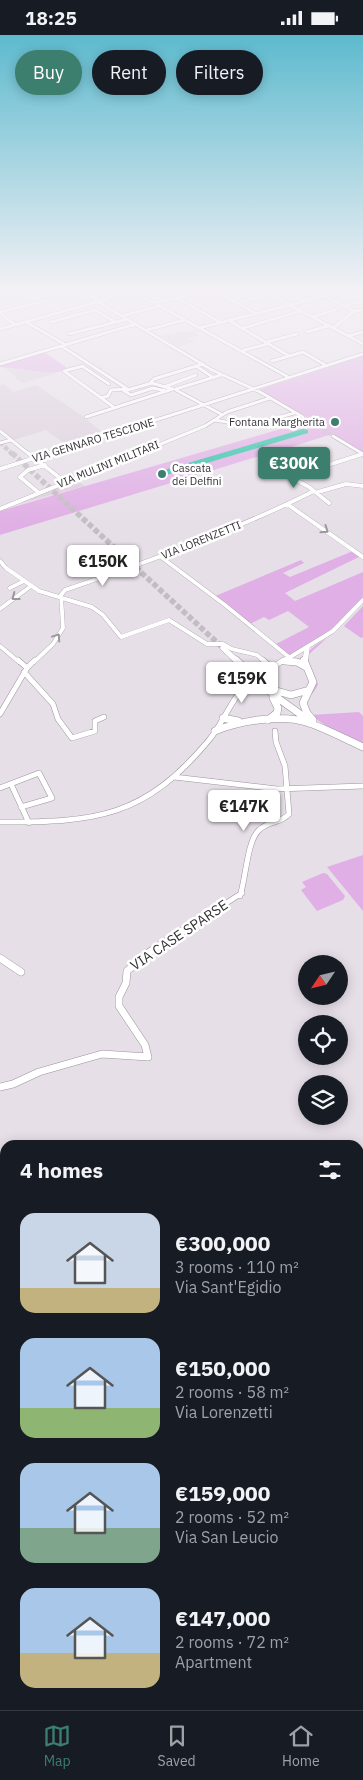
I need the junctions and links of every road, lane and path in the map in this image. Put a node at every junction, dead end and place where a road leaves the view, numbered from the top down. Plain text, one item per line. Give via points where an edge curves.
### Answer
1 (64, 371) edge
2 (90, 371) edge
3 (101, 371) edge
4 (180, 371) edge
5 (193, 371) edge
6 (204, 371) edge
7 (215, 371) edge
8 (278, 371) edge
9 (311, 371) edge
10 (196, 375) junction
11 (221, 375) junction
12 (214, 377) junction
13 (290, 378) junction
14 (208, 379) junction
15 (118, 382) junction
16 (150, 383) junction
17 (109, 384) junction
18 (101, 387) dead end
19 (164, 387) junction
20 (129, 389) junction
21 (175, 389) junction
22 (252, 389) junction
23 (168, 391) junction
24 (100, 398) junction
25 (270, 398) junction
26 (203, 405) junction
27 (115, 408) junction
28 (294, 413) junction
29 (222, 414) junction
30 (86, 417) dead end
31 (302, 417) tunnel mouth
32 (215, 419) junction
33 (0, 431) edge
34 (333, 436) tunnel mouth
35 (12, 440) junction
36 (0, 443) edge
37 (363, 454) edge
38 (35, 458) junction
39 (45, 465) junction
40 (0, 469) edge
41 (285, 474) dead end
42 (293, 476) junction
43 (65, 482) junction
44 (363, 486) edge
45 (38, 492) junction
46 (316, 492) junction
47 (329, 503) dead end
48 (287, 504) junction
49 (0, 509) edge
50 (161, 557) junction
51 (363, 557) edge
52 (0, 561) edge
53 (6, 568) junction
54 (0, 571) edge
55 (24, 581) junction
56 (31, 586) junction
57 (10, 588) dead end
58 (61, 597) junction
59 (363, 600) edge
60 (0, 609) edge
61 (0, 646) edge
62 (224, 648) tunnel mouth
63 (307, 648) joint
64 (296, 661) junction
65 (272, 668) junction
66 (26, 670) junction
67 (262, 685) junction
68 (309, 689) junction
69 (227, 710) junction
70 (0, 714) edge
71 (104, 717) dead end
72 (222, 719) junction
73 (268, 720) junction
74 (231, 721) junction
75 (215, 731) junction
76 (275, 731) dead end
77 (333, 734) junction
78 (363, 747) edge
79 (174, 777) junction
80 (11, 784) junction
81 (363, 785) edge
82 (0, 788) edge
83 (286, 789) junction
84 (21, 807) junction
85 (0, 822) edge
86 (29, 823) junction
87 (0, 958) edge
88 (21, 972) dead end
89 (0, 1087) edge

1 - 24 street
2 - 17 street
3 - 15 street
4 - 16 street
5 - 10 street
6 - 12 street
7 - 11 street
8 - 13 street
9 - 13 street, VIA GENNARO TESCIONE
10 - 14 street
10 - 19 street
11 - 12 street
11 - 22 street
12 - 14 street
13 - 22 street, VIA GENNARO TESCIONE
14 - 21 street
15 - 17 street
15 - 20 street
16 - 19 street
16 - 20 street
17 - 18 street
19 - 21 street
20 - 23 street via 124,391 131,395 153,388
20 - 24 street via 111,390 108,396
21 - 23 street
21 - 26 street
22 - 25 street
22 - 26 street, VIA GENNARO TESCIONE
23 - 27 street
24 - 27 street
25 - 28 street
25 - 29 street, VIA MULINI MILITARI
26 - 29 street
26 - 38 street, VIA GENNARO TESCIONE
27 - 30 street
28 - 31 street
28 - 32 street via 249,426
29 - 32 street, VIA MULINI MILITARI
32 - 43 street, VIA MULINI MILITARI
33 - 35 street
34 - 37 street
35 - 36 street
35 - 38 street
37 - 42 street
38 - 39 street
38 - 40 street, VIA GENNARO TESCIONE
39 - 43 street
39 - 45 street via 28,470 20,477
41 - 42 street
42 - 46 street
43 - 45 street, VIA MULINI MILITARI
44 - 46 street, VIA LORENZETTI via 346,484
45 - 49 street, VIA MULINI MILITARI
46 - 47 street via 328,498
46 - 48 street, VIA LORENZETTI
48 - 50 street, VIA LORENZETTI
48 -> 51 street
50 - 58 street, VIA LORENZETTI via 71,588 62,592
50 - 64 street
52 - 53 street
53 - 54 street
53 - 55 street
55 - 56 street
55 - 57 street
56 - 58 street
56 -> 60 street
58 - 65 street via 92,607 121,637 166,621 206,644 223,644 257,655
66 -> 58 street via 53,644 63,628
59 - 63 street via 333,631
61 - 66 street
62 - 67 highway
63 - 64 highway
64 - 65 street
64 - 68 highway via 313,682
65 - 69 street, bridge via 239,690
66 - 70 street
66 - 71 street via 53,704 58,719 72,738 95,731 94,721
67 - 68 highway via 288,695
67 - 73 highway via 278,708
67 - 77 highway via 296,712
68 - 77 highway via 304,708 312,719
69 - 72 street
69 - 74 highway
72 - 74 highway
72 - 75 street
73 - 74 highway
73 - 77 highway via 288,717
74 - 75 highway
75 - 79 street
76 - 83 street via 285,766
77 - 78 highway
79 - 83 street
79 - 86 street via 145,799 97,816
80 - 82 street
80 - 84 street
80 - 84 street via 39,773 52,798
81 - 83 street
83 - 89 street, VIA CASE SPARSE via 289,814 284,820 268,822 254,835 250,843 247,880 240,895 148,953 127,971 119,1007 145,1045 148,1057 102,1054
84 - 86 street
85 - 86 street
87 - 88 street

